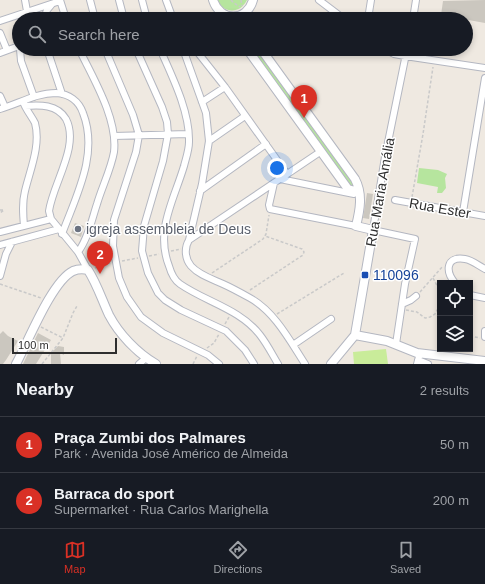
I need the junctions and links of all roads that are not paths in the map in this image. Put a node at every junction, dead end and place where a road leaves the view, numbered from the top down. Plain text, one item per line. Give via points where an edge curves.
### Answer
1 (25, 0) edge
2 (60, 0) edge
3 (90, 0) edge
4 (119, 0) edge
5 (142, 0) edge
6 (166, 0) edge
7 (213, 0) edge
8 (319, 0) edge
9 (371, 0) edge
10 (416, 0) edge
11 (54, 2) junction
12 (252, 4) edge
13 (27, 11) joint
14 (46, 12) edge
15 (64, 12) edge
16 (93, 12) edge
17 (122, 12) edge
18 (145, 12) edge
19 (170, 12) edge
20 (220, 12) edge
21 (245, 12) edge
22 (335, 12) edge
23 (369, 12) edge
24 (413, 12) edge
25 (12, 17) edge
26 (0, 21) edge
27 (0, 33) edge
28 (12, 48) edge
29 (7, 50) junction
30 (0, 53) edge
31 (21, 56) edge
32 (49, 56) edge
33 (82, 56) edge
34 (108, 56) edge
35 (139, 56) edge
36 (163, 56) edge
37 (186, 56) edge
38 (192, 56) edge
39 (200, 56) edge
40 (252, 56) edge
41 (266, 56) edge
42 (405, 56) joint
43 (188, 61) junction
44 (485, 68) edge
45 (485, 78) edge
46 (226, 88) junction
47 (62, 94) junction
48 (0, 96) edge
49 (34, 97) junction
50 (202, 102) junction
51 (24, 103) junction
52 (3, 108) edge
53 (245, 116) junction
54 (168, 134) junction
55 (188, 134) junction
56 (139, 135) junction
57 (114, 136) junction
58 (209, 141) junction
59 (266, 144) junction
60 (320, 152) junction
61 (287, 174) junction
62 (280, 179) junction
63 (274, 183) junction
64 (200, 191) junction
65 (359, 194) junction
66 (395, 200) dead end
67 (463, 212) junction
68 (485, 216) edge
69 (51, 219) junction
70 (24, 226) junction
71 (356, 226) junction
72 (373, 230) junction
73 (61, 231) junction
74 (0, 232) edge
75 (189, 240) junction
76 (12, 242) junction
77 (0, 245) edge
78 (78, 252) junction
79 (485, 269) edge
80 (88, 270) junction
81 (0, 276) edge
82 (452, 280) edge
83 (416, 296) road end
84 (473, 296) edge
85 (485, 298) edge
86 (402, 307) junction
87 (331, 319) dead end
88 (485, 331) edge
89 (355, 335) junction
90 (485, 337) edge
91 (396, 344) junction
92 (293, 345) junction
93 (146, 358) junction
94 (418, 359) edge
95 (485, 361) edge
96 (16, 364) edge
97 (139, 364) edge
98 (156, 364) edge
99 (219, 364) edge
100 (254, 364) edge
101 (278, 364) edge
102 (305, 364) edge
103 (331, 364) edge
104 (428, 364) edge

1 - 13 street
2 - 11 street
2 - 15 street
3 - 16 street
4 - 17 street
5 - 18 street
6 - 19 street
7 - 20 street
8 - 22 street
9 - 23 street
10 - 24 street
11 - 13 street
11 - 14 street
12 - 21 street
25 - 26 street
27 - 29 street
28 - 29 street
29 - 30 street
31 - 49 street
32 - 47 street
33 - 57 street via 107,109
34 - 56 street
35 - 54 street via 162,107
36 - 55 street via 182,105
37 - 43 street
38 - 43 street
39 - 46 street
40 - 60 street
41 - 65 street via 355,179
42 - 44 street
42 - 72 street, Rua Maria Amália
43 - 50 street
45 - 67 street
46 - 50 street
46 - 53 street
47 - 49 street
47 - 73 street via 74,99 81,107 86,122 89,154 81,182
48 - 52 street
49 - 51 street
50 - 58 street via 208,119
51 - 52 street
51 - 69 street via 55,108 64,116 69,128 69,145 49,211
51 - 70 street via 34,122 36,141 24,192
53 - 58 street
53 - 59 street
54 - 55 street
54 - 56 street
54 - 100 street via 163,161 145,220 142,246 152,282 165,300 233,337
55 - 101 street via 186,159 166,221 163,239 164,253 171,272 177,282 186,289 247,322 260,335
56 - 57 street
56 - 99 street via 114,220 113,246 119,278 141,317 163,333 208,354
57 - 78 street via 112,159 88,232
58 - 64 street
59 - 61 street
59 - 64 street
60 - 61 street
60 - 65 street via 348,189
61 - 62 street
62 - 63 street
62 - 65 street
63 - 71 street via 270,209
63 - 75 street
64 - 75 street
65 - 71 street via 360,207
66 - 67 street, Rua Ester
67 - 68 street, Rua Ester
69 - 70 street
69 - 73 street
70 - 74 street
71 - 72 street
72 - 86 street via 414,239
72 - 89 street, Rua Maria Amália
73 - 76 street
73 - 78 street
75 - 92 street via 186,250 188,262 193,268 255,301 272,317
76 - 77 street
76 - 81 street
78 - 80 street
79 - 82 street via 468,260 454,259 450,262 448,270
80 - 93 street via 117,327
80 - 96 street via 76,270 66,275 55,288
83 - 86 street
84 - 85 street
86 - 91 street
87 - 92 street
88 - 90 street
89 - 91 street
89 - 103 street
91 - 94 street
92 - 102 street
93 - 97 street
93 - 98 street
94 - 95 street
94 - 104 street

